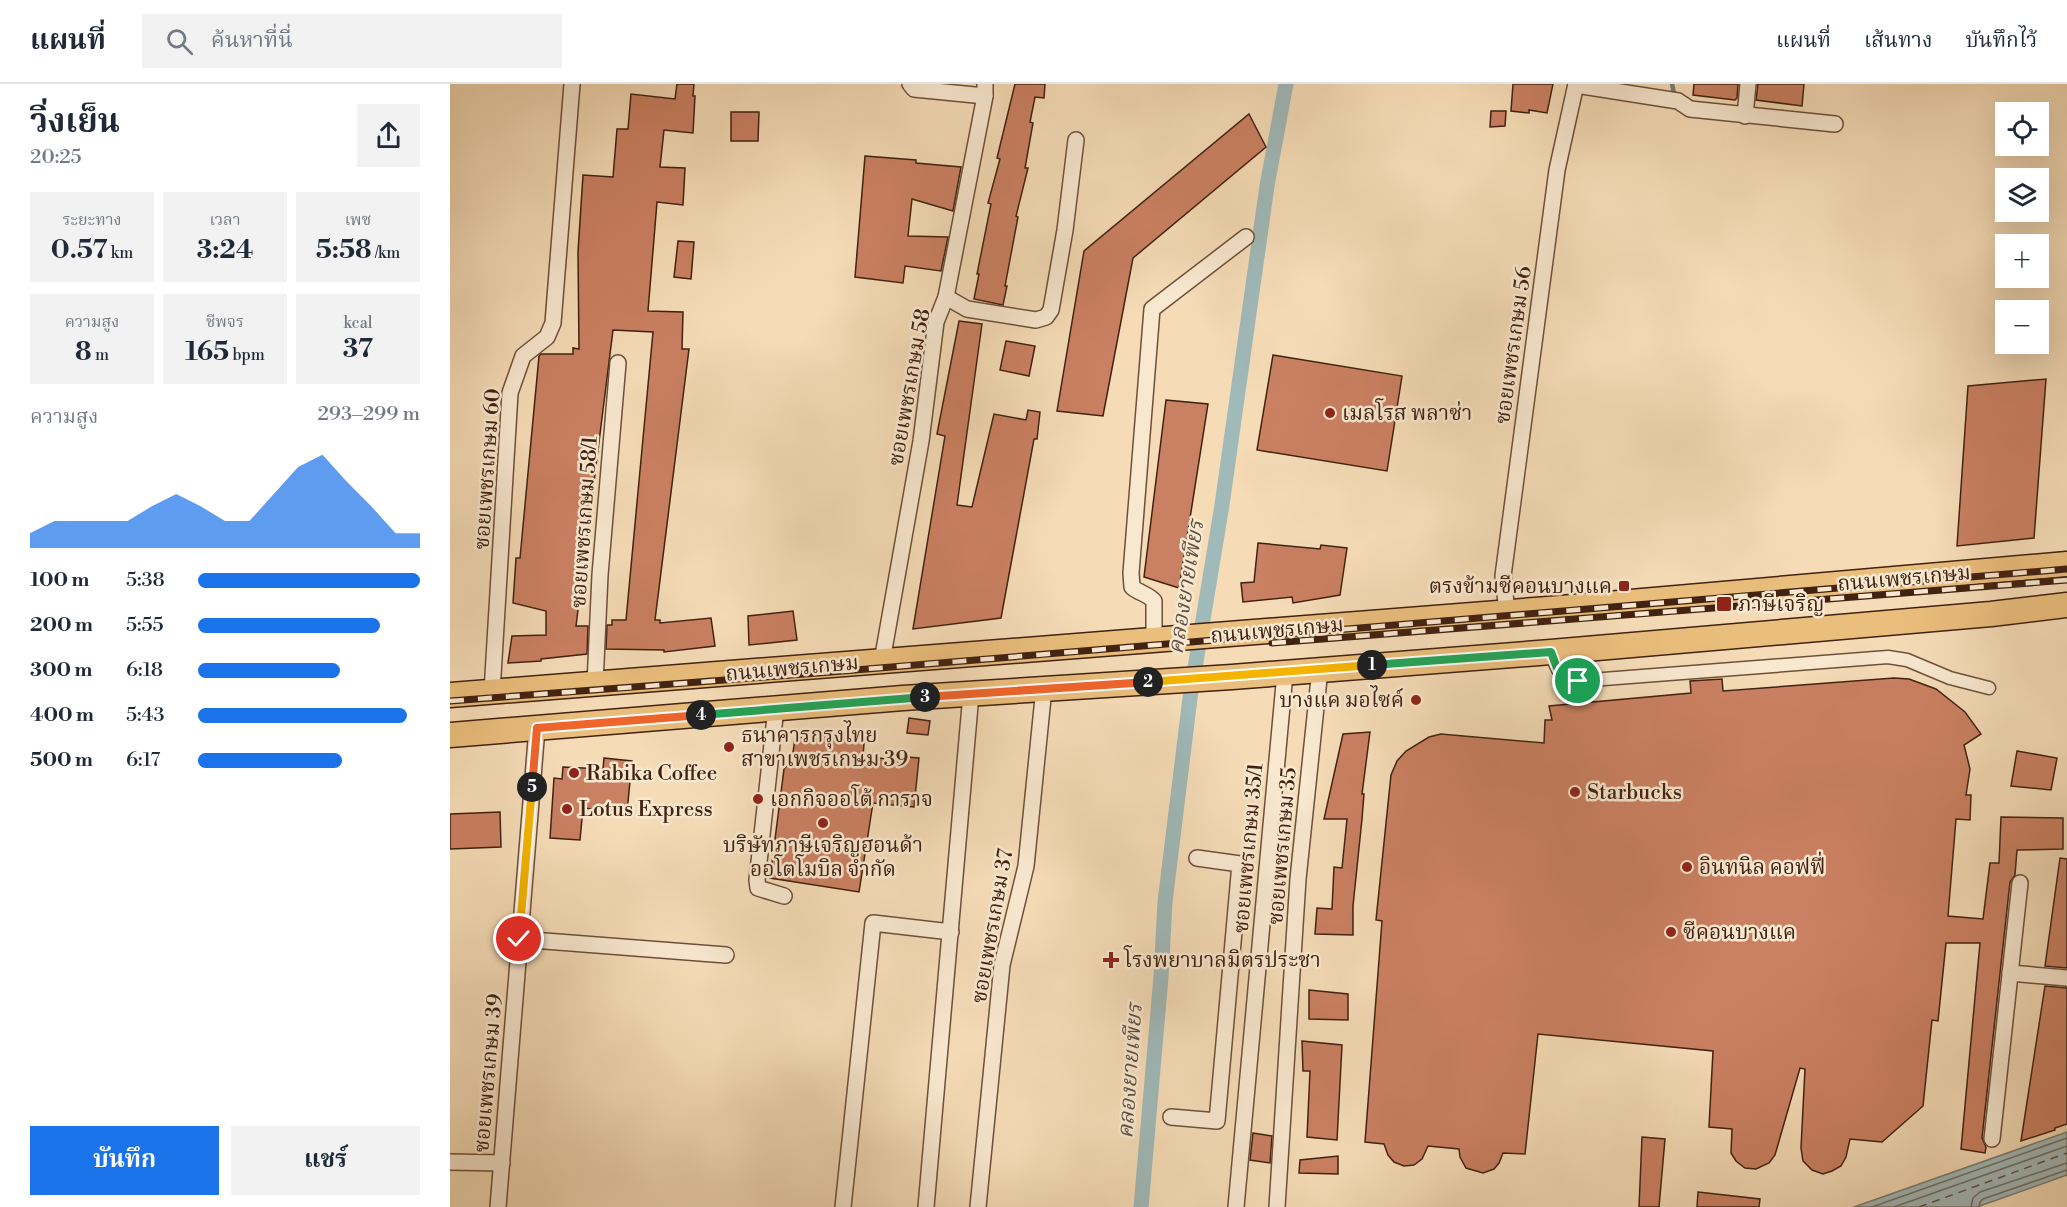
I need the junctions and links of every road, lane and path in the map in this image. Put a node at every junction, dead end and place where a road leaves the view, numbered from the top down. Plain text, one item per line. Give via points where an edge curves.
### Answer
1 (572, 84) edge
2 (910, 84) edge
3 (1576, 84) edge
4 (1748, 84) edge
5 (985, 90) edge
6 (1745, 115) junction
7 (1834, 124) dead end
8 (1076, 140) dead end
9 (1246, 237) dead end
10 (946, 297) junction
11 (618, 363) dead end
12 (2067, 564) edge
13 (2067, 605) edge
14 (1507, 612) junction
15 (1154, 640) junction
16 (1551, 652) junction
17 (882, 661) junction
18 (813, 667) junction
19 (778, 669) junction
20 (1320, 669) junction
21 (1285, 673) junction
22 (595, 684) junction
23 (1044, 688) junction
24 (1989, 688) dead end
25 (492, 692) junction
26 (971, 694) junction
27 (450, 695) edge
28 (815, 705) junction
29 (782, 708) junction
30 (537, 728) junction
31 (450, 735) edge
32 (1197, 858) dead end
33 (1239, 878) junction
34 (1266, 881) junction
35 (2020, 883) dead end
36 (784, 896) dead end
37 (951, 932) junction
38 (519, 939) junction
39 (726, 955) dead end
40 (2010, 973) junction
41 (2067, 978) edge
42 (1171, 1117) dead end
43 (1992, 1139) dead end
44 (450, 1162) edge
45 (502, 1163) junction
46 (498, 1207) edge
47 (843, 1207) edge
48 (926, 1207) edge
49 (978, 1207) edge
50 (1236, 1207) edge
51 (1277, 1207) edge

1 - 25 street, ซอยเพชรเกษม 60 via 553,323 547,337 523,356 510,393
2 - 5 street via 920,90
3 - 6 street via 1675,100 1690,109
3 - 14 street, ซอยเพชรเกษม 56 via 1557,170 1506,553 1503,576
4 - 6 street
5 - 10 street, ซอยเพชรเกษม 58
6 - 7 street
8 - 10 street via 1065,230 1051,310 1046,317 1036,320 967,309
9 - 15 street via 1152,309 1131,573 1132,587 1154,601
10 - 17 street, ซอยเพชรเกษม 58 via 936,322 921,441
11 - 22 street, ซอยเพชรเกษม 58/1
12 - 14 main road, ถนนเพชรเกษม
13 - 16 main road, ถนนเพชรเกษม
14 - 15 main road, ถนนเพชรเกษม
15 - 17 main road, ถนนเพชรเกษม
16 - 20 main road, ถนนเพชรเกษม
16 - 24 street via 1559,673 1565,679 1578,681 1888,657
17 - 18 main road, ถนนเพชรเกษม
18 - 19 main road, ถนนเพชรเกษม
18 - 28 main road via 806,689 807,697
19 - 22 main road, ถนนเพชรเกษม
19 - 29 main road via 798,690 798,699
20 - 21 main road, ถนนเพชรเกษม
20 - 51 street, ซอยเพชรเกษม 35 via 1298,879
21 - 23 main road, ถนนเพชรเกษม
21 - 34 street, ซอยเพชรเกษม 35/1
22 - 25 main road, ถนนเพชรเกษม
23 - 26 main road, ถนนเพชรเกษม
23 - 49 street, ซอยเพชรเกษม 37 via 1026,866 1002,965
25 - 27 main road, ถนนเพชรเกษม
26 - 28 main road, ถนนเพชรเกษม
26 - 37 street
28 - 29 main road, ถนนเพชรเกษม
29 - 30 main road, ถนนเพชรเกษม
29 - 36 street via 757,880 758,888
30 - 31 main road, ถนนเพชรเกษม
30 - 38 street, ซอยเพชรเกษม 39
32 - 33 street via 1240,864
33 - 34 street
33 - 42 street via 1217,1121
34 - 50 street, ซอยเพชรเกษม 35/1
35 - 40 street
37 - 47 street via 873,923
37 - 48 street
38 - 39 street
38 - 45 street, ซอยเพชรเกษม 39
40 - 41 street
40 - 43 street
44 - 45 street
45 - 46 street, ซอยเพชรเกษม 39

